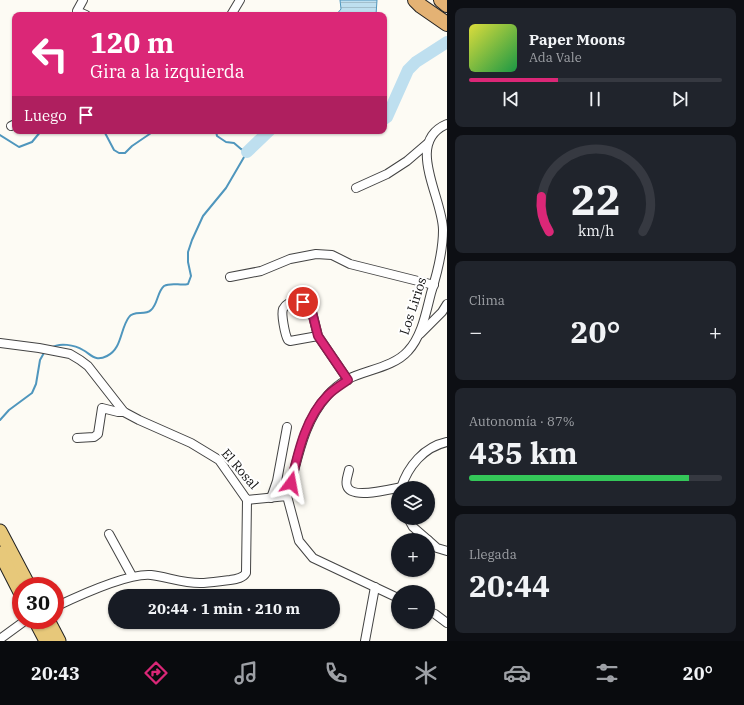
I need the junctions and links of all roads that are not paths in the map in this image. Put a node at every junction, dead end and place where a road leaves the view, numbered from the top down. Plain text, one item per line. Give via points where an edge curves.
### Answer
1 (83, 0) edge
2 (240, 0) edge
3 (415, 0) edge
4 (441, 0) edge
5 (447, 5) edge
6 (79, 12) edge
7 (233, 12) edge
8 (447, 24) edge
9 (447, 124) edge
10 (428, 143) junction
11 (356, 188) dead end
12 (230, 278) dead end
13 (434, 285) junction
14 (447, 304) edge
15 (419, 335) junction
16 (318, 336) junction
17 (0, 343) edge
18 (348, 380) junction
19 (124, 412) junction
20 (287, 427) dead end
21 (77, 438) dead end
22 (447, 442) edge
23 (349, 470) dead end
24 (404, 481) edge
25 (391, 489) edge
26 (287, 496) junction
27 (271, 498) junction
28 (247, 500) junction
29 (412, 525) edge
30 (0, 531) edge
31 (420, 533) edge
32 (109, 534) dead end
33 (435, 546) edge
34 (447, 551) edge
35 (0, 553) edge
36 (132, 576) junction
37 (12, 577) edge
38 (24, 577) edge
39 (375, 587) junction
40 (391, 595) edge
41 (64, 604) edge
42 (435, 614) edge
43 (447, 622) edge
44 (14, 629) edge
45 (40, 629) edge
46 (53, 629) edge
47 (0, 639) edge
48 (46, 641) edge
49 (59, 641) edge
50 (365, 641) edge

1 - 6 street via 77,11
2 - 7 street
3 - 8 highway
4 - 5 highway
9 - 10 street via 432,134
10 - 11 street via 387,174
10 - 13 street, Los Lirios via 426,154 443,231
12 - 13 street via 261,271 290,259 316,254 332,255 350,264
13 - 15 street, Los Lirios
14 - 15 street
15 - 18 street, Los Lirios via 408,352 396,360
16 - 16 street via 309,304 296,302 282,310 288,340
16 - 18 street
17 - 19 street, El Rosal via 70,354 88,366
18 - 26 street, Los Lirios via 328,395 318,407 298,452
19 - 21 street via 102,408 98,434 94,437
19 - 28 street, El Rosal via 191,443 219,460
20 - 27 street via 277,481
22 - 24 street via 423,453 407,473
23 - 25 street via 346,484 351,491 361,493
26 - 27 street, El Rosal
26 - 39 street via 299,541 305,550 313,558
27 - 28 street, El Rosal
28 - 36 street via 244,576 198,583 150,575
29 - 31 street
30 - 38 main road
32 - 36 street
33 - 34 street
35 - 37 main road
36 - 41 street
39 - 40 street
39 - 50 street
42 - 43 street
44 - 47 street
45 - 48 main road
46 - 49 main road

